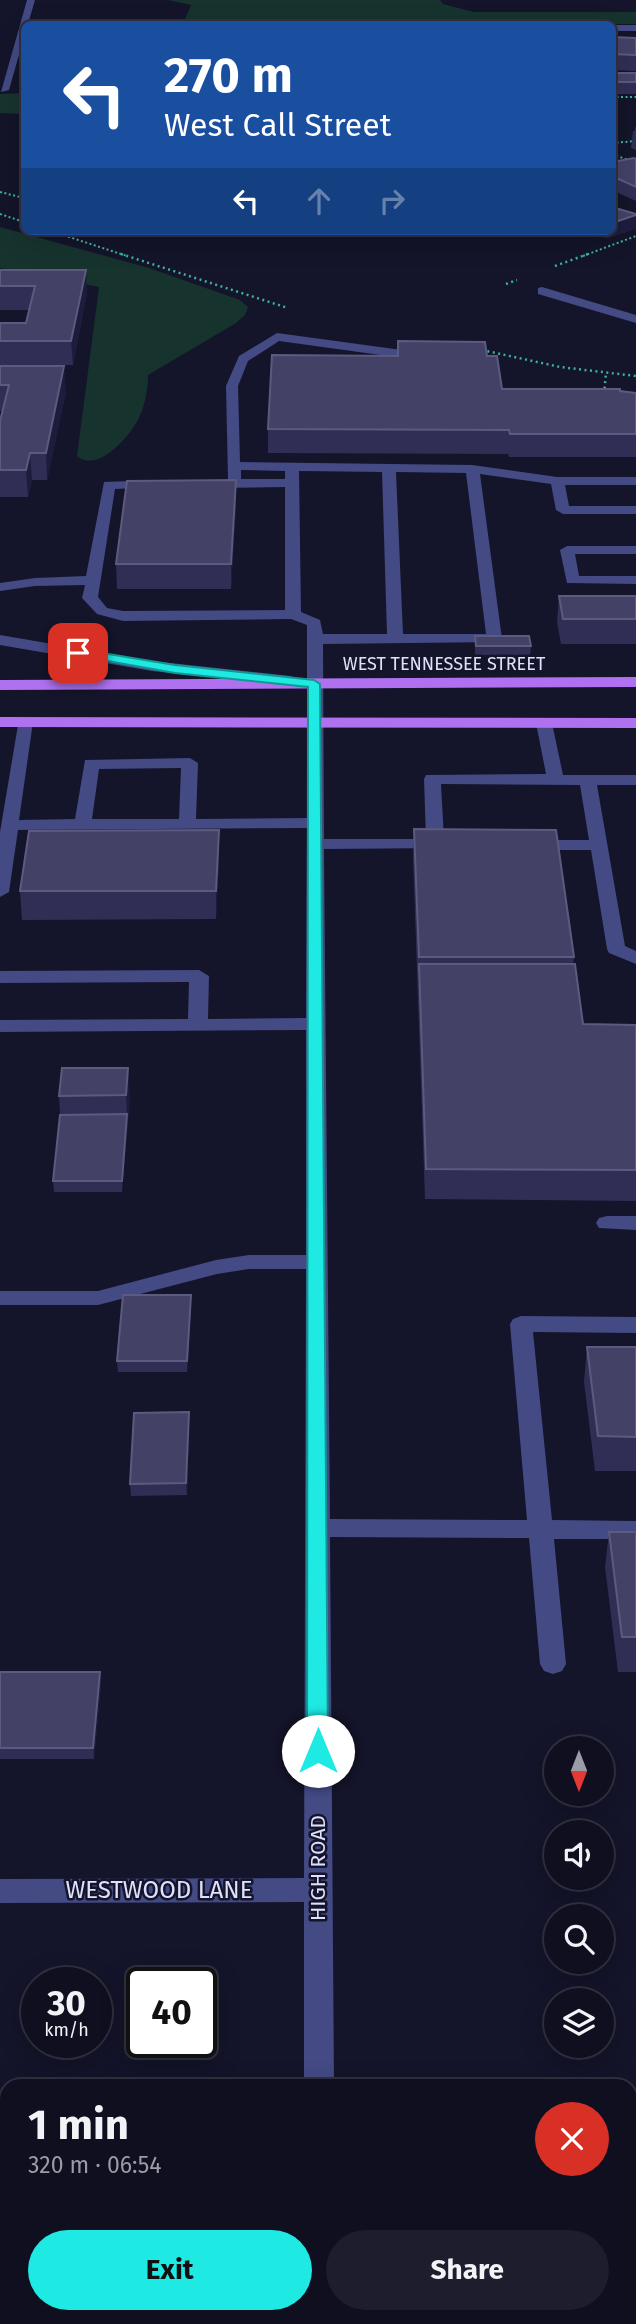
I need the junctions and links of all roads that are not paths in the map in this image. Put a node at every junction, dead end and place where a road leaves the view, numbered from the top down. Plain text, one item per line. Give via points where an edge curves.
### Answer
1 (31, 0) edge
2 (22, 21) edge
3 (21, 24) edge
4 (616, 28) edge
5 (636, 28) edge
6 (4, 90) dead end
7 (542, 291) dead end
8 (636, 319) edge
9 (436, 359) edge
10 (233, 466) junction
11 (292, 467) junction
12 (389, 467) junction
13 (472, 469) junction
14 (557, 481) junction
15 (636, 481) edge
16 (292, 483) junction
17 (164, 484) edge
18 (192, 484) edge
19 (234, 484) junction
20 (636, 510) edge
21 (636, 550) edge
22 (94, 580) junction
23 (636, 580) edge
24 (0, 587) edge
25 (293, 614) junction
26 (315, 639) junction
27 (396, 639) junction
28 (0, 640) edge
29 (636, 682) edge
30 (314, 684) junction
31 (0, 685) edge
32 (0, 722) edge
33 (25, 722) junction
34 (314, 723) junction
35 (544, 723) junction
36 (636, 723) edge
37 (555, 779) junction
38 (588, 780) junction
39 (636, 780) edge
40 (314, 823) junction
41 (83, 824) junction
42 (187, 824) junction
43 (10, 825) junction
44 (314, 844) junction
45 (435, 844) junction
46 (463, 845) edge
47 (517, 845) edge
48 (599, 845) junction
49 (0, 892) edge
50 (636, 958) edge
51 (0, 977) edge
52 (315, 1024) junction
53 (198, 1025) junction
54 (0, 1026) edge
55 (607, 1223) dead end
56 (636, 1223) edge
57 (316, 1262) junction
58 (0, 1298) edge
59 (636, 1325) edge
60 (317, 1528) junction
61 (540, 1530) junction
62 (636, 1530) edge
63 (553, 1664) dead end
64 (318, 1890) junction
65 (0, 1891) edge
66 (320, 2079) edge

1 - 2 street
3 - 6 street
4 - 5 street
7 - 8 street
9 - 10 street via 277,337 243,359 232,386
10 - 11 street
10 - 19 street
11 - 12 street
11 - 16 street
12 - 13 street
12 - 27 street
13 - 14 street
13 - 27 street via 494,639
14 - 15 street
14 - 20 street via 563,510
16 - 19 street
16 - 25 street
17 - 22 street via 109,485
18 - 19 street
21 - 23 street via 567,550 574,586
22 - 24 street
22 - 25 street via 90,598 102,611 123,616
25 - 26 street via 315,623
26 - 27 street
26 - 30 street, HIGH ROAD
28 - 30 street via 152,666
29 - 30 main road, WEST TENNESSEE STREET
30 - 31 main road, WEST TENNESSEE STREET
30 - 34 street, HIGH ROAD
32 - 33 main road
33 - 34 main road
33 - 43 street
34 - 35 main road
34 - 40 street, HIGH ROAD
35 - 36 main road
35 - 37 street
37 - 38 street
37 - 45 street via 432,779
38 - 39 street
38 - 48 street
40 - 42 street
40 - 44 street, HIGH ROAD
41 - 42 street
41 - 42 street via 91,764 190,763
41 - 43 street
43 - 49 street
44 - 45 street
44 - 52 street, HIGH ROAD
45 - 46 street
47 - 48 street
48 - 50 street via 616,949
51 - 53 street via 199,976
52 - 53 street
52 - 57 street, HIGH ROAD
53 - 54 street
55 - 56 street
57 - 58 street via 249,1262 98,1298
57 - 60 street, HIGH ROAD
59 - 61 street via 521,1324
60 - 61 street
60 - 64 street, HIGH ROAD
61 - 62 street
61 - 63 street
64 - 65 street, WESTWOOD LANE
64 - 66 street, HIGH ROAD

